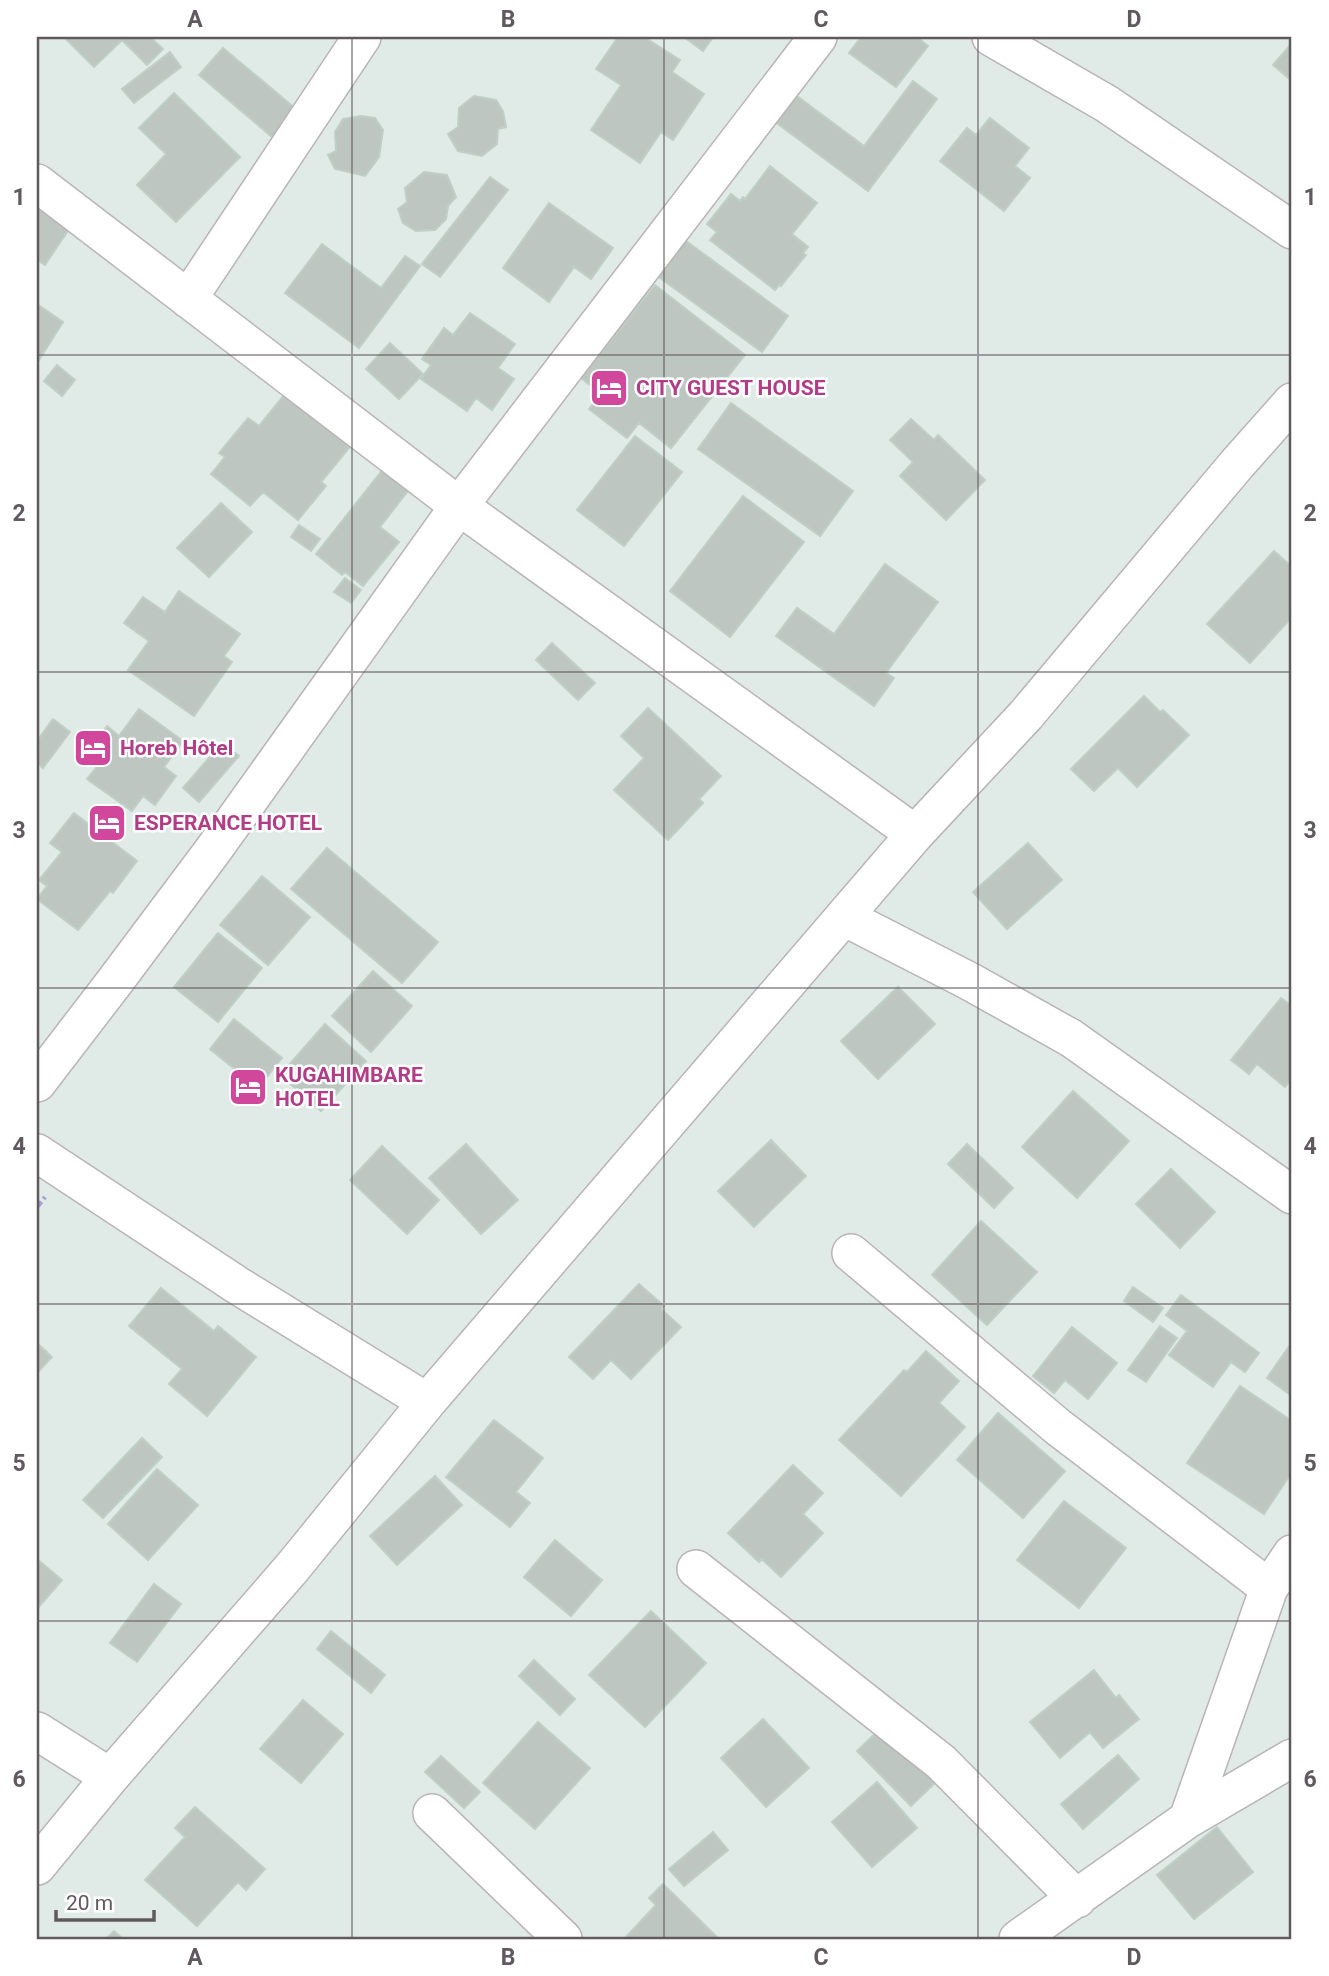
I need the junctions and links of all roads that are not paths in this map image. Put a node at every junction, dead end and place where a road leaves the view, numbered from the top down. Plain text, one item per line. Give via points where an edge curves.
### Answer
1 (362, 37) edge
2 (818, 37) edge
3 (990, 37) edge
4 (37, 183) edge
5 (1292, 230) edge
6 (188, 299) junction
7 (1292, 402) edge
8 (459, 506) junction
9 (915, 834) junction
10 (844, 917) junction
11 (37, 1083) edge
12 (37, 1153) edge
13 (1292, 1195) edge
14 (851, 1253) dead end
15 (427, 1402) junction
16 (1292, 1554) edge
17 (696, 1569) dead end
18 (1269, 1588) junction
19 (37, 1731) edge
20 (1292, 1758) edge
21 (110, 1777) junction
22 (432, 1813) dead end
23 (1188, 1819) junction
24 (37, 1866) edge
25 (1077, 1899) junction
26 (563, 1939) edge
27 (1018, 1939) edge

1 - 6 street
2 - 8 street
3 - 5 street via 1107,104
4 - 6 street
6 - 8 street
7 - 9 street via 1026,715
8 - 9 street
8 - 11 street via 230,826
9 - 10 street
10 - 13 street via 1071,1038
10 - 15 street
12 - 15 street via 237,1285
14 - 18 street via 1058,1427
15 - 21 street via 292,1568
16 - 18 street
17 - 25 street via 941,1762
18 - 23 street
19 - 21 street
20 - 23 street
21 - 24 street
22 - 26 street
23 - 25 street
25 - 27 street

